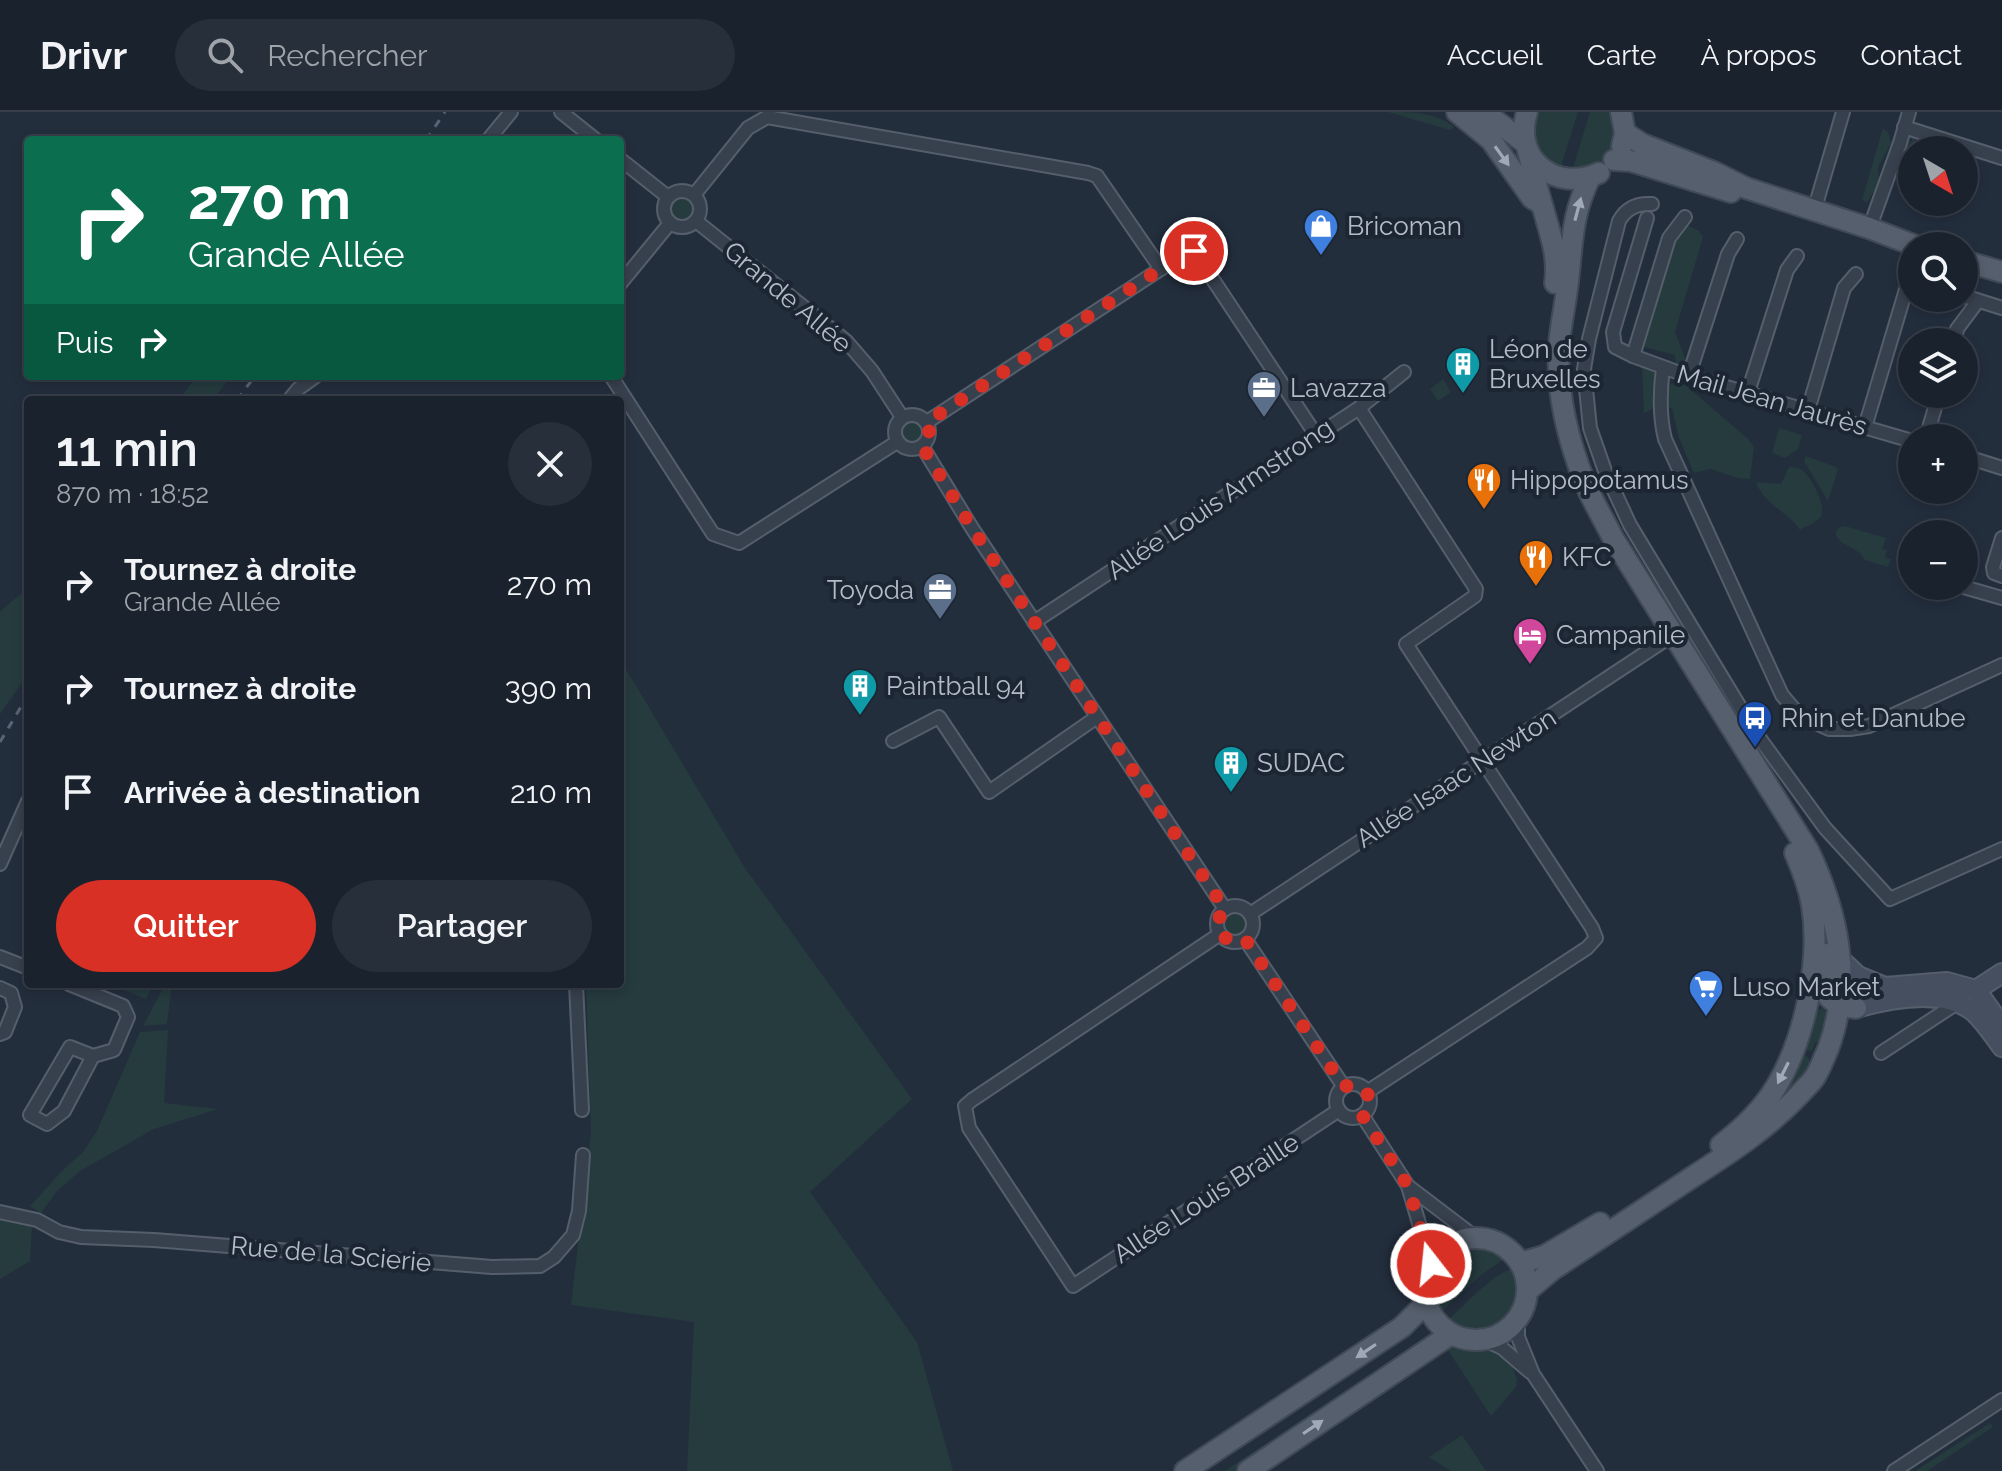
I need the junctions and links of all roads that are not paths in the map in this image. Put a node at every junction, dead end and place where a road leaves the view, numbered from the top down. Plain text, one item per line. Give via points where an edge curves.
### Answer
1 (511, 112) edge
2 (561, 112) edge
3 (1457, 112) edge
4 (1471, 112) edge
5 (1527, 112) edge
6 (1621, 112) edge
7 (1843, 112) edge
8 (1909, 112) edge
9 (1904, 127) junction
10 (1625, 133) junction
11 (491, 136) edge
12 (591, 136) edge
13 (1522, 143) junction
14 (2002, 158) edge
15 (1614, 160) junction
16 (624, 162) edge
17 (1590, 177) junction
18 (694, 195) junction
19 (668, 197) junction
20 (1652, 204) dead end
21 (1542, 205) junction
22 (1814, 211) junction
23 (1685, 217) dead end
24 (1647, 218) dead end
25 (696, 221) junction
26 (670, 223) junction
27 (1871, 224) dead end
28 (1737, 239) dead end
29 (1898, 239) edge
30 (1898, 242) edge
31 (1797, 256) dead end
32 (1978, 265) edge
33 (1161, 269) junction
34 (2002, 272) edge
35 (1856, 274) dead end
36 (624, 279) edge
37 (1978, 301) edge
38 (2002, 308) edge
39 (1899, 312) edge
40 (1633, 356) junction
41 (1663, 368) junction
42 (1404, 372) dead end
43 (1689, 375) junction
44 (310, 380) edge
45 (1748, 392) junction
46 (292, 396) edge
47 (624, 396) edge
48 (1359, 408) junction
49 (1808, 410) junction
50 (902, 417) junction
51 (927, 422) junction
52 (1865, 427) junction
53 (1316, 435) junction
54 (1898, 437) edge
55 (897, 442) junction
56 (922, 446) junction
57 (1978, 460) edge
58 (2002, 468) edge
59 (2002, 538) edge
60 (2002, 576) edge
61 (1978, 591) edge
62 (2002, 598) edge
63 (1034, 622) junction
64 (1662, 642) junction
65 (2002, 665) edge
66 (1097, 717) junction
67 (893, 741) dead end
68 (1482, 761) junction
69 (24, 810) edge
70 (2002, 849) edge
71 (0, 864) edge
72 (1225, 909) junction
73 (1250, 914) junction
74 (1220, 934) junction
75 (1245, 939) junction
76 (0, 957) edge
77 (1840, 959) junction
78 (24, 966) edge
79 (2002, 973) edge
80 (1885, 987) junction
81 (79, 988) edge
82 (576, 988) edge
83 (1976, 990) junction
84 (4, 993) edge
85 (1958, 1002) junction
86 (1834, 1005) junction
87 (2002, 1026) edge
88 (0, 1034) edge
89 (2002, 1047) edge
90 (1881, 1053) dead end
91 (93, 1056) junction
92 (1344, 1087) junction
93 (1367, 1092) junction
94 (582, 1110) dead end
95 (1339, 1110) junction
96 (1362, 1115) junction
97 (583, 1155) dead end
98 (1408, 1186) junction
99 (0, 1212) edge
100 (1475, 1237) junction
101 (1520, 1263) junction
102 (1431, 1264) junction
103 (1527, 1291) junction
104 (1426, 1303) junction
105 (1518, 1318) junction
106 (1451, 1334) junction
107 (1483, 1339) junction
108 (1533, 1374) junction
109 (2002, 1400) edge
110 (1185, 1471) edge
111 (1248, 1471) edge
112 (1597, 1471) edge
113 (1894, 1471) edge

1 - 11 street
2 - 12 street
3 -> 21 main road via 1491,140
4 - 13 main road via 1496,121
5 - 13 main road
6 - 10 main road
7 - 22 street
8 - 9 street
9 - 14 street
9 - 27 street
10 - 15 main road
10 - 22 main road via 1746,188
13 - 17 main road via 1556,178
13 - 21 main road
15 - 17 main road
15 - 30 main road
16 - 19 street
77 -> 17 main road via 1833,916 1808,850 1613,538 1570,438 1559,387 1559,346 1575,219
18 - 19 street via 680,191
18 - 25 street via 700,208
18 - 33 street via 748,128 767,117 1097,176
19 - 26 street via 663,211
20 - 70 street via 1633,206 1619,221 1584,369 1590,428 1630,525 1755,732 1825,828 1890,899
21 - 64 main road via 1557,267 1546,353 1547,398 1564,460 1584,511
22 - 29 main road
23 - 40 street via 1669,238
24 - 40 street via 1613,332 1615,347
25 - 26 street via 683,228
25 - 50 street, Grande Allée via 846,341
26 - 36 street
28 - 43 street
31 - 45 street via 1787,270
32 - 34 main road
33 - 51 street
33 - 53 street via 1188,251 1197,254
35 - 49 street via 1844,288
37 - 38 street
39 - 52 street
40 - 41 street, Mail Jean Jaurès
41 - 43 street, Mail Jean Jaurès
41 - 65 street via 1665,439 1782,695 1799,715 1829,729 1869,726
42 - 48 street, Allée Louis Armstrong
43 - 45 street, Mail Jean Jaurès
44 - 46 street
45 - 49 street, Mail Jean Jaurès
47 - 55 street via 713,534 739,543
48 - 53 street, Allée Louis Armstrong
48 - 68 street via 1476,589 1475,596 1406,644
49 - 52 street, Mail Jean Jaurès
50 - 51 street via 915,415
50 - 55 street via 895,429
51 - 56 street via 929,435
52 - 54 street, Mail Jean Jaurès
53 - 63 street, Allée Louis Armstrong
55 - 56 street via 909,449
56 - 63 street
57 - 58 street
59 - 60 street via 1993,567
61 - 62 street
63 - 66 street
64 - 68 street, Allée Isaac Newton
64 - 86 main road via 1795,854 1812,904 1812,973
66 - 67 street via 989,792 939,717
66 - 72 street
68 - 73 street, Allée Isaac Newton
68 - 93 street via 1596,938
69 - 71 street
72 - 73 street via 1238,906
72 - 74 street via 1217,921
73 - 75 street via 1252,928
74 - 75 street via 1231,942
74 - 95 street, Allée Louis Braille via 965,1106 969,1128 1073,1286
75 - 92 street
76 - 78 street
77 - 80 main road via 1858,976
77 - 86 main road
79 - 83 main road
80 - 83 main road via 1947,982
80 - 86 main road
81 - 91 street via 123,1006 128,1017 114,1050
82 - 94 street
83 - 85 street
83 - 87 main road
84 - 88 street via 15,1007
85 - 86 main road via 1920,997
85 - 89 main road via 1974,1012
85 - 90 street
86 -> 101 main road via 1800,1037 1774,1090 1724,1143 1544,1256
86 - 103 main road via 1815,1077 1790,1104 1751,1138
91 - 91 street via 64,1111 47,1124 30,1115 70,1047
92 - 93 street via 1356,1084
92 - 95 street via 1336,1098
93 - 96 street via 1369,1104
95 - 96 street via 1349,1118
96 - 98 street
97 - 99 street, Rue de la Scierie via 573,1235 540,1266 492,1267 81,1237
98 - 100 street
98 - 102 street
100 - 101 main road via 1495,1241
100 - 102 main road via 1456,1241
101 - 103 main road
102 - 104 main road
103 - 105 main road
104 - 106 main road
104 -> 110 main road via 1402,1327
105 - 107 main road via 1508,1329
105 - 108 street via 1518,1337
106 - 107 main road
111 -> 106 main road
107 - 108 street
108 - 112 street
109 - 113 street

